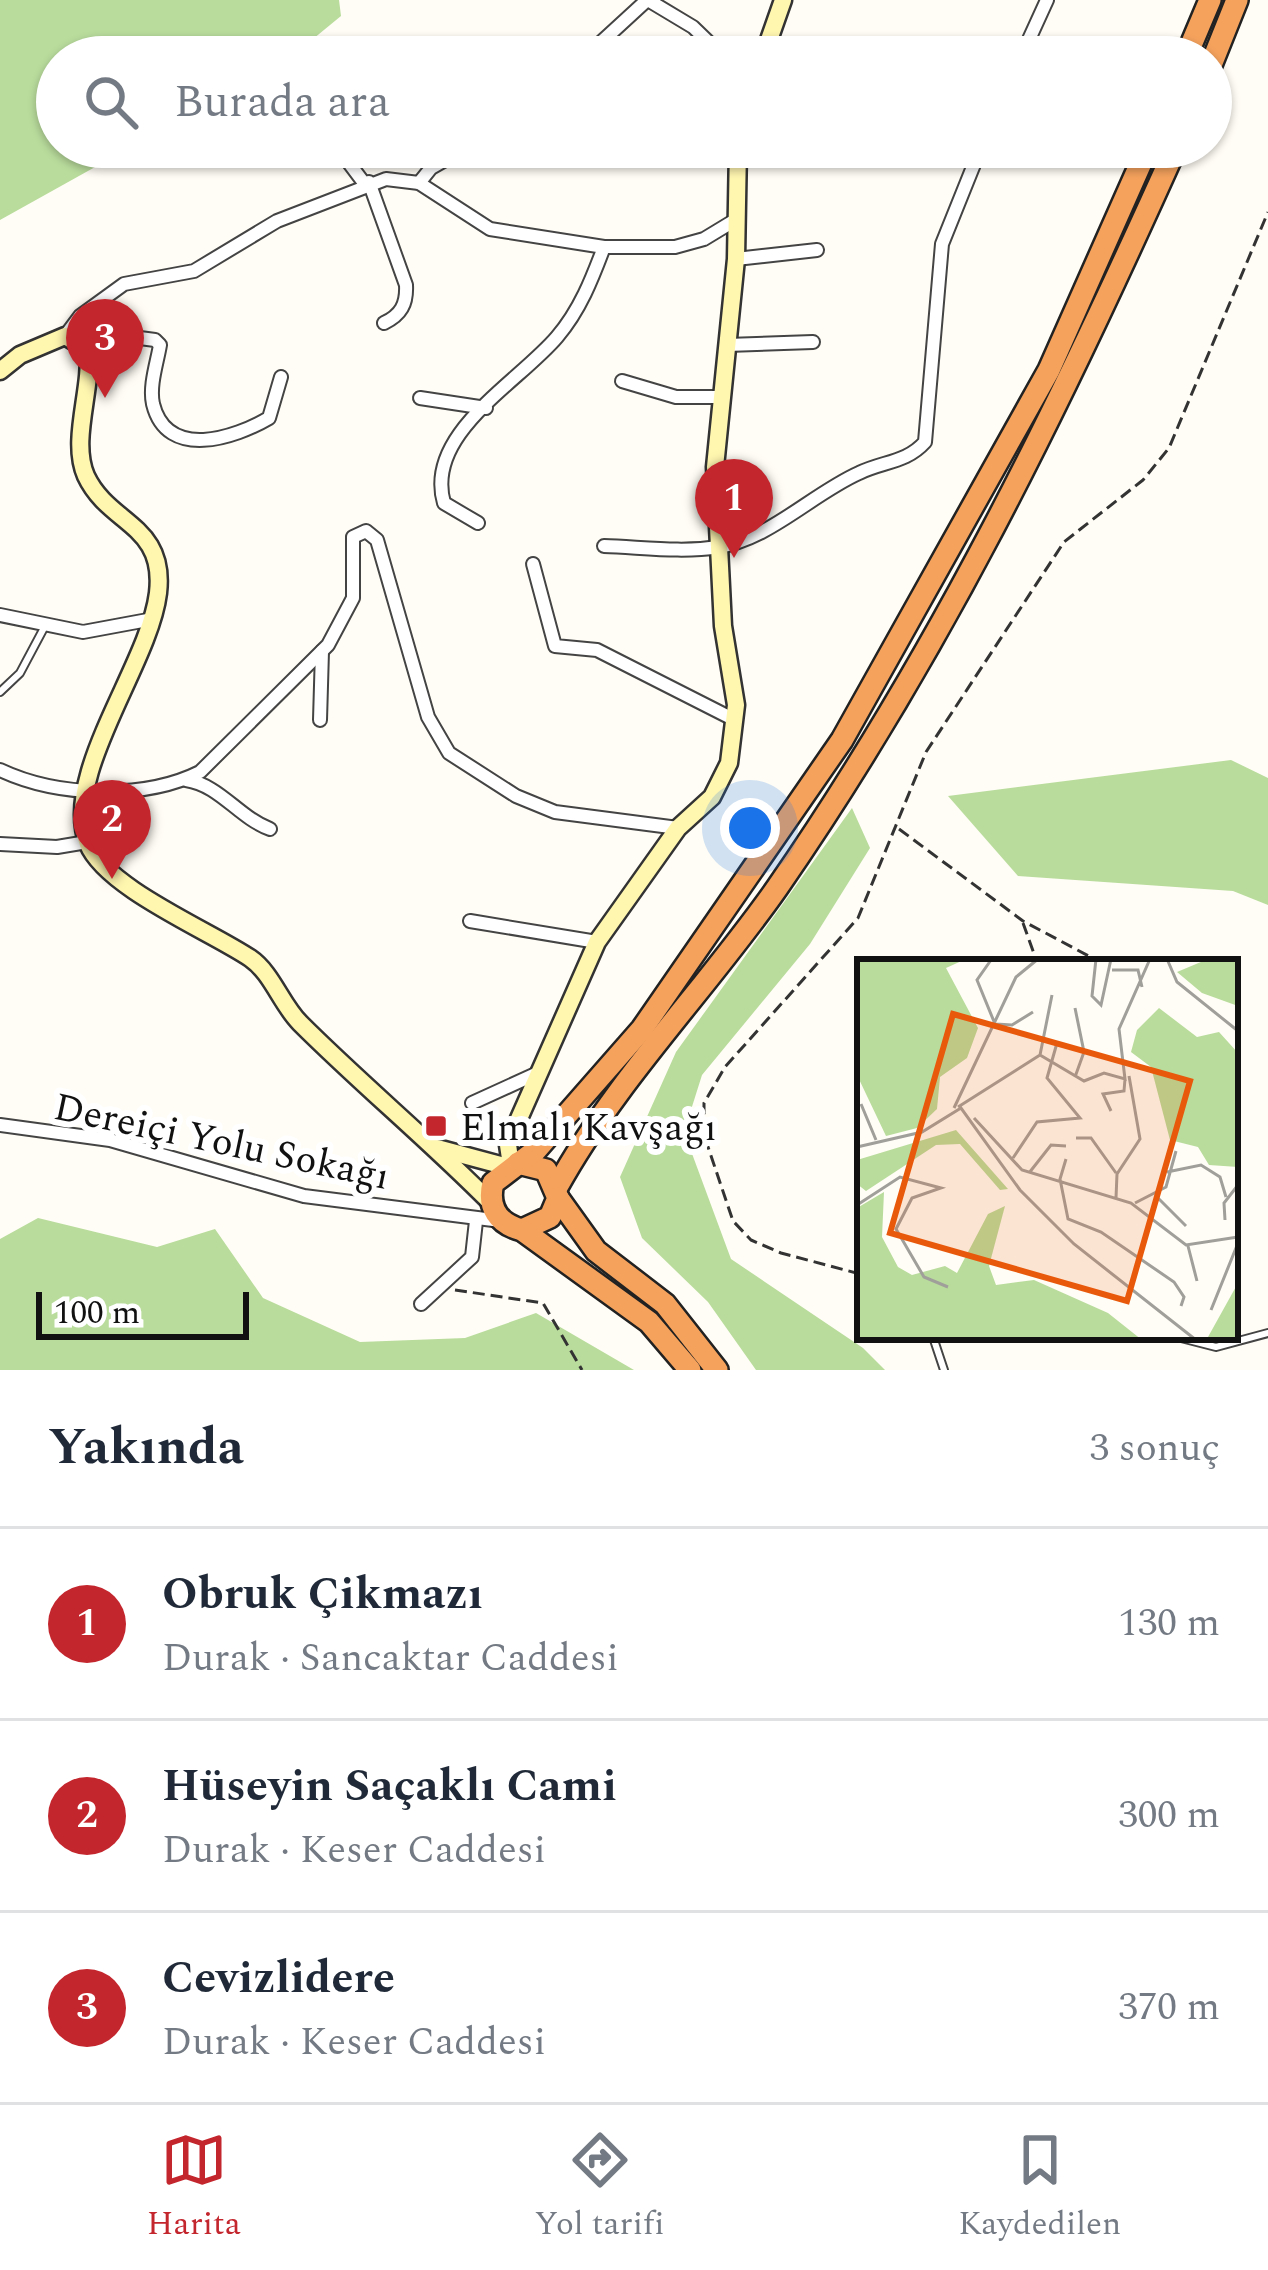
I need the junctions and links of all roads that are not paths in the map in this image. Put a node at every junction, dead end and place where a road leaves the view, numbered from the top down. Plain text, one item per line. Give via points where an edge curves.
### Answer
1 (647, 0) edge
2 (783, 0) edge
3 (1047, 0) edge
4 (1210, 0) edge
5 (1237, 0) edge
6 (666, 4) edge
7 (607, 36) edge
8 (701, 36) edge
9 (771, 36) edge
10 (1031, 36) edge
11 (1195, 36) edge
12 (1223, 36) edge
13 (354, 168) edge
14 (432, 168) edge
15 (738, 168) edge
16 (973, 168) edge
17 (1139, 168) edge
18 (1167, 168) edge
19 (366, 183) junction
20 (419, 183) junction
21 (737, 219) junction
22 (604, 247) junction
23 (817, 250) dead end
24 (736, 259) junction
25 (384, 323) dead end
26 (65, 336) junction
27 (813, 342) dead end
28 (727, 345) junction
29 (88, 350) junction
30 (0, 371) edge
31 (281, 377) dead end
32 (622, 381) dead end
33 (720, 397) junction
34 (420, 398) dead end
35 (486, 408) junction
36 (478, 523) dead end
37 (604, 546) dead end
38 (720, 548) junction
39 (533, 564) dead end
40 (0, 615) edge
41 (153, 619) junction
42 (45, 626) junction
43 (322, 650) junction
44 (0, 692) edge
45 (320, 720) dead end
46 (735, 721) junction
47 (0, 770) edge
48 (185, 779) junction
49 (85, 790) junction
50 (678, 828) junction
51 (270, 829) dead end
52 (87, 842) junction
53 (0, 844) edge
54 (470, 920) dead end
55 (597, 942) junction
56 (542, 1072) junction
57 (472, 1103) dead end
58 (0, 1126) edge
59 (436, 1148) junction
60 (512, 1165) junction
61 (557, 1193) junction
62 (498, 1219) junction
63 (421, 1304) dead end
64 (1268, 1334) edge
65 (933, 1340) edge
66 (1189, 1340) edge
67 (690, 1370) edge
68 (717, 1370) edge
69 (944, 1370) edge

1 - 6 street
1 - 7 street
2 - 9 street
3 - 10 street
4 - 11 highway
5 - 12 highway
6 - 8 street
13 - 19 street
14 - 20 street
15 - 21 street
16 - 38 street via 942,244 926,442 910,458 863,470
17 - 60 highway via 1049,370 842,740 642,1029 535,1151
18 - 61 highway via 1063,401 940,632 777,887
19 - 20 street
19 - 25 street via 406,285 407,300
19 - 26 street via 277,221 194,271 124,284
20 - 22 street via 490,229
21 - 22 street via 675,247
21 - 24 street
22 - 35 street via 558,335
23 - 24 street
24 - 28 street
26 - 29 street
26 - 30 street
27 - 28 street
28 - 33 street
29 - 31 street via 117,335 155,340 158,416 200,443 269,418
29 - 41 street via 84,471 151,546 160,567
32 - 33 street via 676,398
33 - 38 street
34 - 35 street
35 - 36 street via 453,441 437,478 444,502
37 - 38 street
38 - 46 street
39 - 46 street via 555,646 597,650
40 - 42 street
41 - 42 street via 83,632
41 - 49 street
42 - 44 lane
43 - 45 street
43 - 48 street
43 - 50 street via 353,598 350,548 366,531 377,540 428,717 449,753 555,812
46 - 50 street via 730,763 712,797
47 - 49 street via 33,785
48 - 49 street
48 - 51 street via 203,782
49 - 52 street
50 - 55 street
52 - 53 street
52 - 59 street via 127,884 256,962 295,1019
54 - 55 street
55 - 56 street
56 - 57 street
56 - 60 street via 508,1145
58 - 62 street, Dereiçi Yolu Sokağı via 110,1140 304,1196
59 - 60 street
59 - 62 street
60 - 61 highway via 538,1165
60 - 62 highway via 493,1183
61 - 62 highway via 550,1217
61 - 68 highway via 596,1251 665,1304
62 - 63 street via 472,1257
62 - 67 highway via 649,1322
64 - 66 lane via 1216,1347
65 - 69 lane

